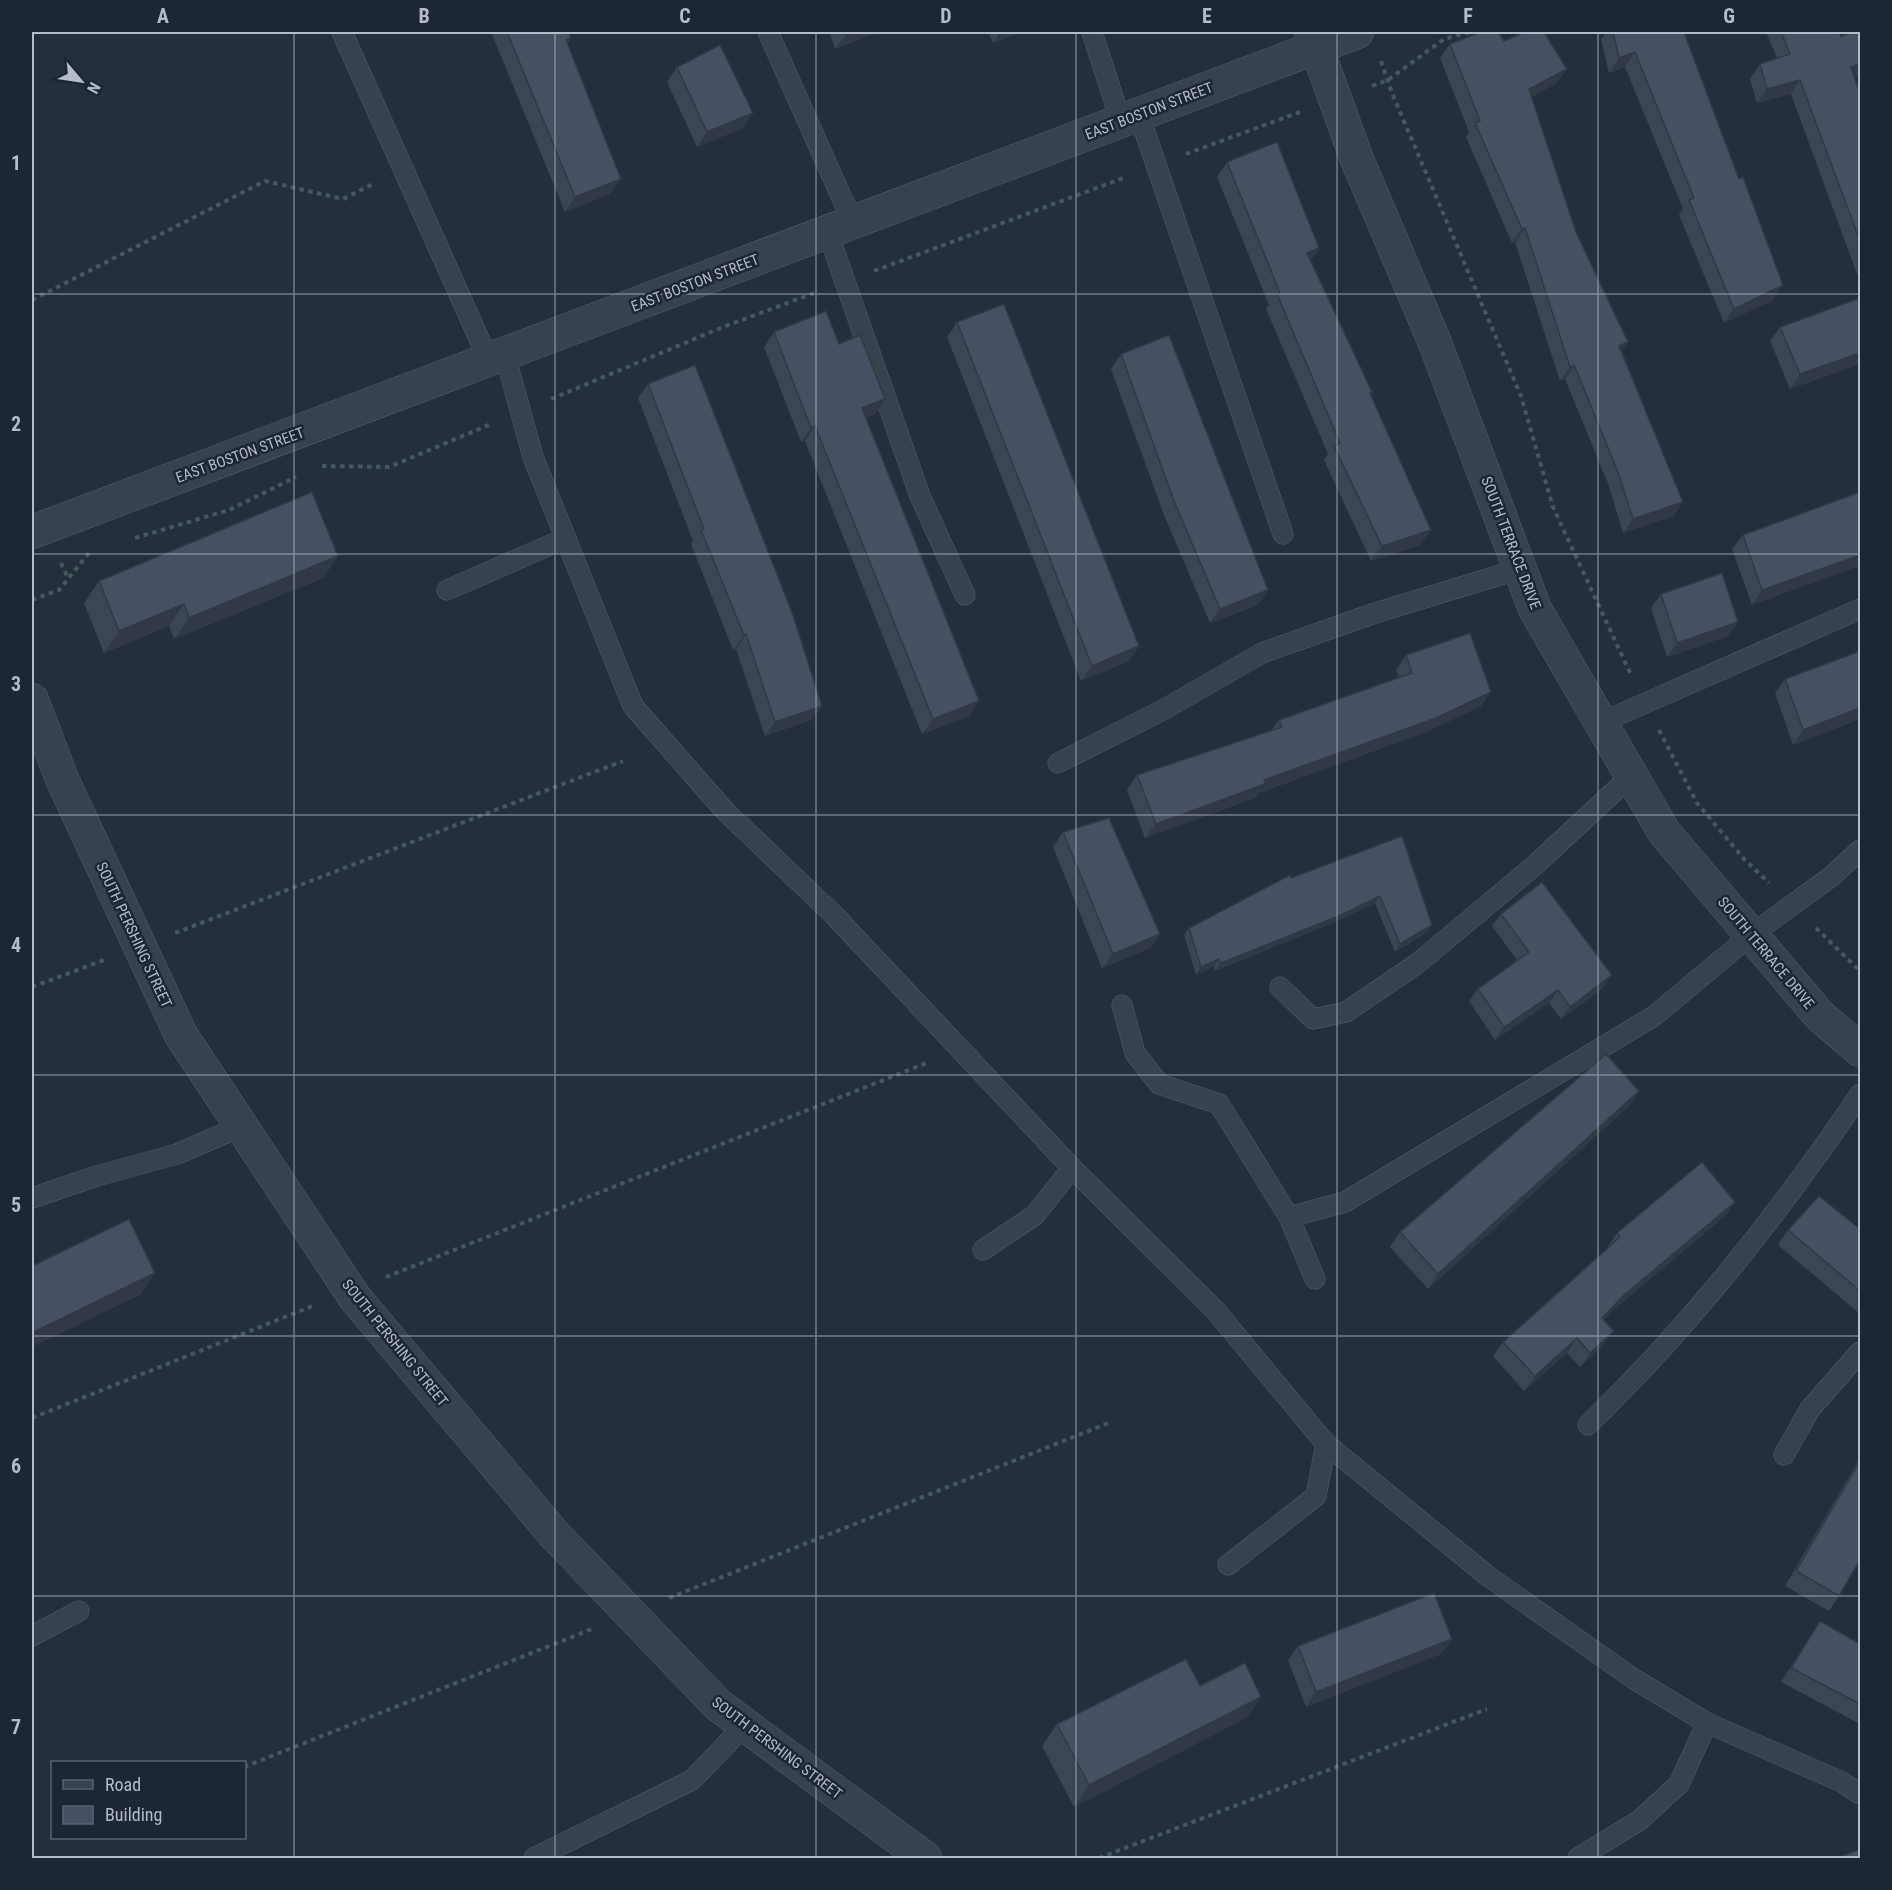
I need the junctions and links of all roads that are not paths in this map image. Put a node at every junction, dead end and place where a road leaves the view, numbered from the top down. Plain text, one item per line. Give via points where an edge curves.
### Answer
1 (342, 32) edge
2 (768, 32) edge
3 (1092, 32) edge
4 (1314, 40) edge
5 (1368, 41) edge
6 (1130, 118) junction
7 (840, 228) junction
8 (497, 358) junction
9 (32, 532) edge
10 (1283, 534) dead end
11 (566, 538) junction
12 (1520, 569) junction
13 (447, 590) dead end
14 (965, 596) dead end
15 (1860, 609) edge
16 (32, 700) edge
17 (1600, 723) junction
18 (41, 753) edge
19 (1058, 763) dead end
20 (1631, 776) junction
21 (1860, 850) edge
22 (1751, 935) junction
23 (1280, 987) dead end
24 (1122, 1005) dead end
25 (1860, 1050) edge
26 (1860, 1094) edge
27 (240, 1127) junction
28 (1072, 1168) junction
29 (32, 1198) edge
30 (1289, 1217) junction
31 (983, 1250) dead end
32 (1315, 1279) dead end
33 (1860, 1352) edge
34 (1588, 1425) dead end
35 (1326, 1444) junction
36 (1784, 1455) dead end
37 (1228, 1565) dead end
38 (79, 1611) dead end
39 (32, 1636) edge
40 (1707, 1723) junction
41 (745, 1725) junction
42 (1860, 1794) edge
43 (534, 1858) edge
44 (925, 1858) edge
45 (1578, 1858) edge

1 - 8 lane via 403,169
2 - 7 lane
3 - 6 lane
4 - 5 street, EAST BOSTON STREET
4 - 6 street, EAST BOSTON STREET
4 - 12 street, SOUTH TERRACE DRIVE
6 - 7 street, EAST BOSTON STREET
6 - 10 lane via 1156,166
7 - 8 street, EAST BOSTON STREET
7 - 14 lane via 845,282 920,496
8 - 9 street, EAST BOSTON STREET
8 - 11 lane
11 - 13 lane
11 - 28 lane via 633,706 725,811 833,914
12 - 17 street, SOUTH TERRACE DRIVE via 1535,609
12 - 19 lane via 1375,613 1262,653 1163,710
15 - 17 lane
16 - 18 street, SOUTH PERSHING STREET
17 - 20 street, SOUTH TERRACE DRIVE
18 - 27 street, SOUTH PERSHING STREET via 181,1035
20 - 22 street, SOUTH TERRACE DRIVE via 1664,832
20 - 23 lane via 1534,866 1427,955 1346,1012 1313,1019
21 - 22 lane via 1832,876
22 - 25 street, SOUTH TERRACE DRIVE via 1820,1016
22 - 30 lane via 1654,1016 1345,1202
24 - 30 lane via 1136,1053 1159,1084 1219,1104
26 - 34 lane via 1777,1212 1715,1288 1633,1382
27 - 29 lane via 177,1154
27 - 41 street, SOUTH PERSHING STREET via 351,1291 553,1533 718,1705
28 - 31 lane via 1035,1215
28 - 35 lane via 1215,1310
30 - 32 lane
33 - 36 lane via 1810,1409
35 - 37 lane via 1316,1496
35 - 40 lane via 1489,1577 1634,1679
38 - 39 lane
40 - 42 lane via 1842,1782
40 - 45 lane via 1679,1784 1640,1820
41 - 43 lane via 692,1780
41 - 44 street, SOUTH PERSHING STREET

